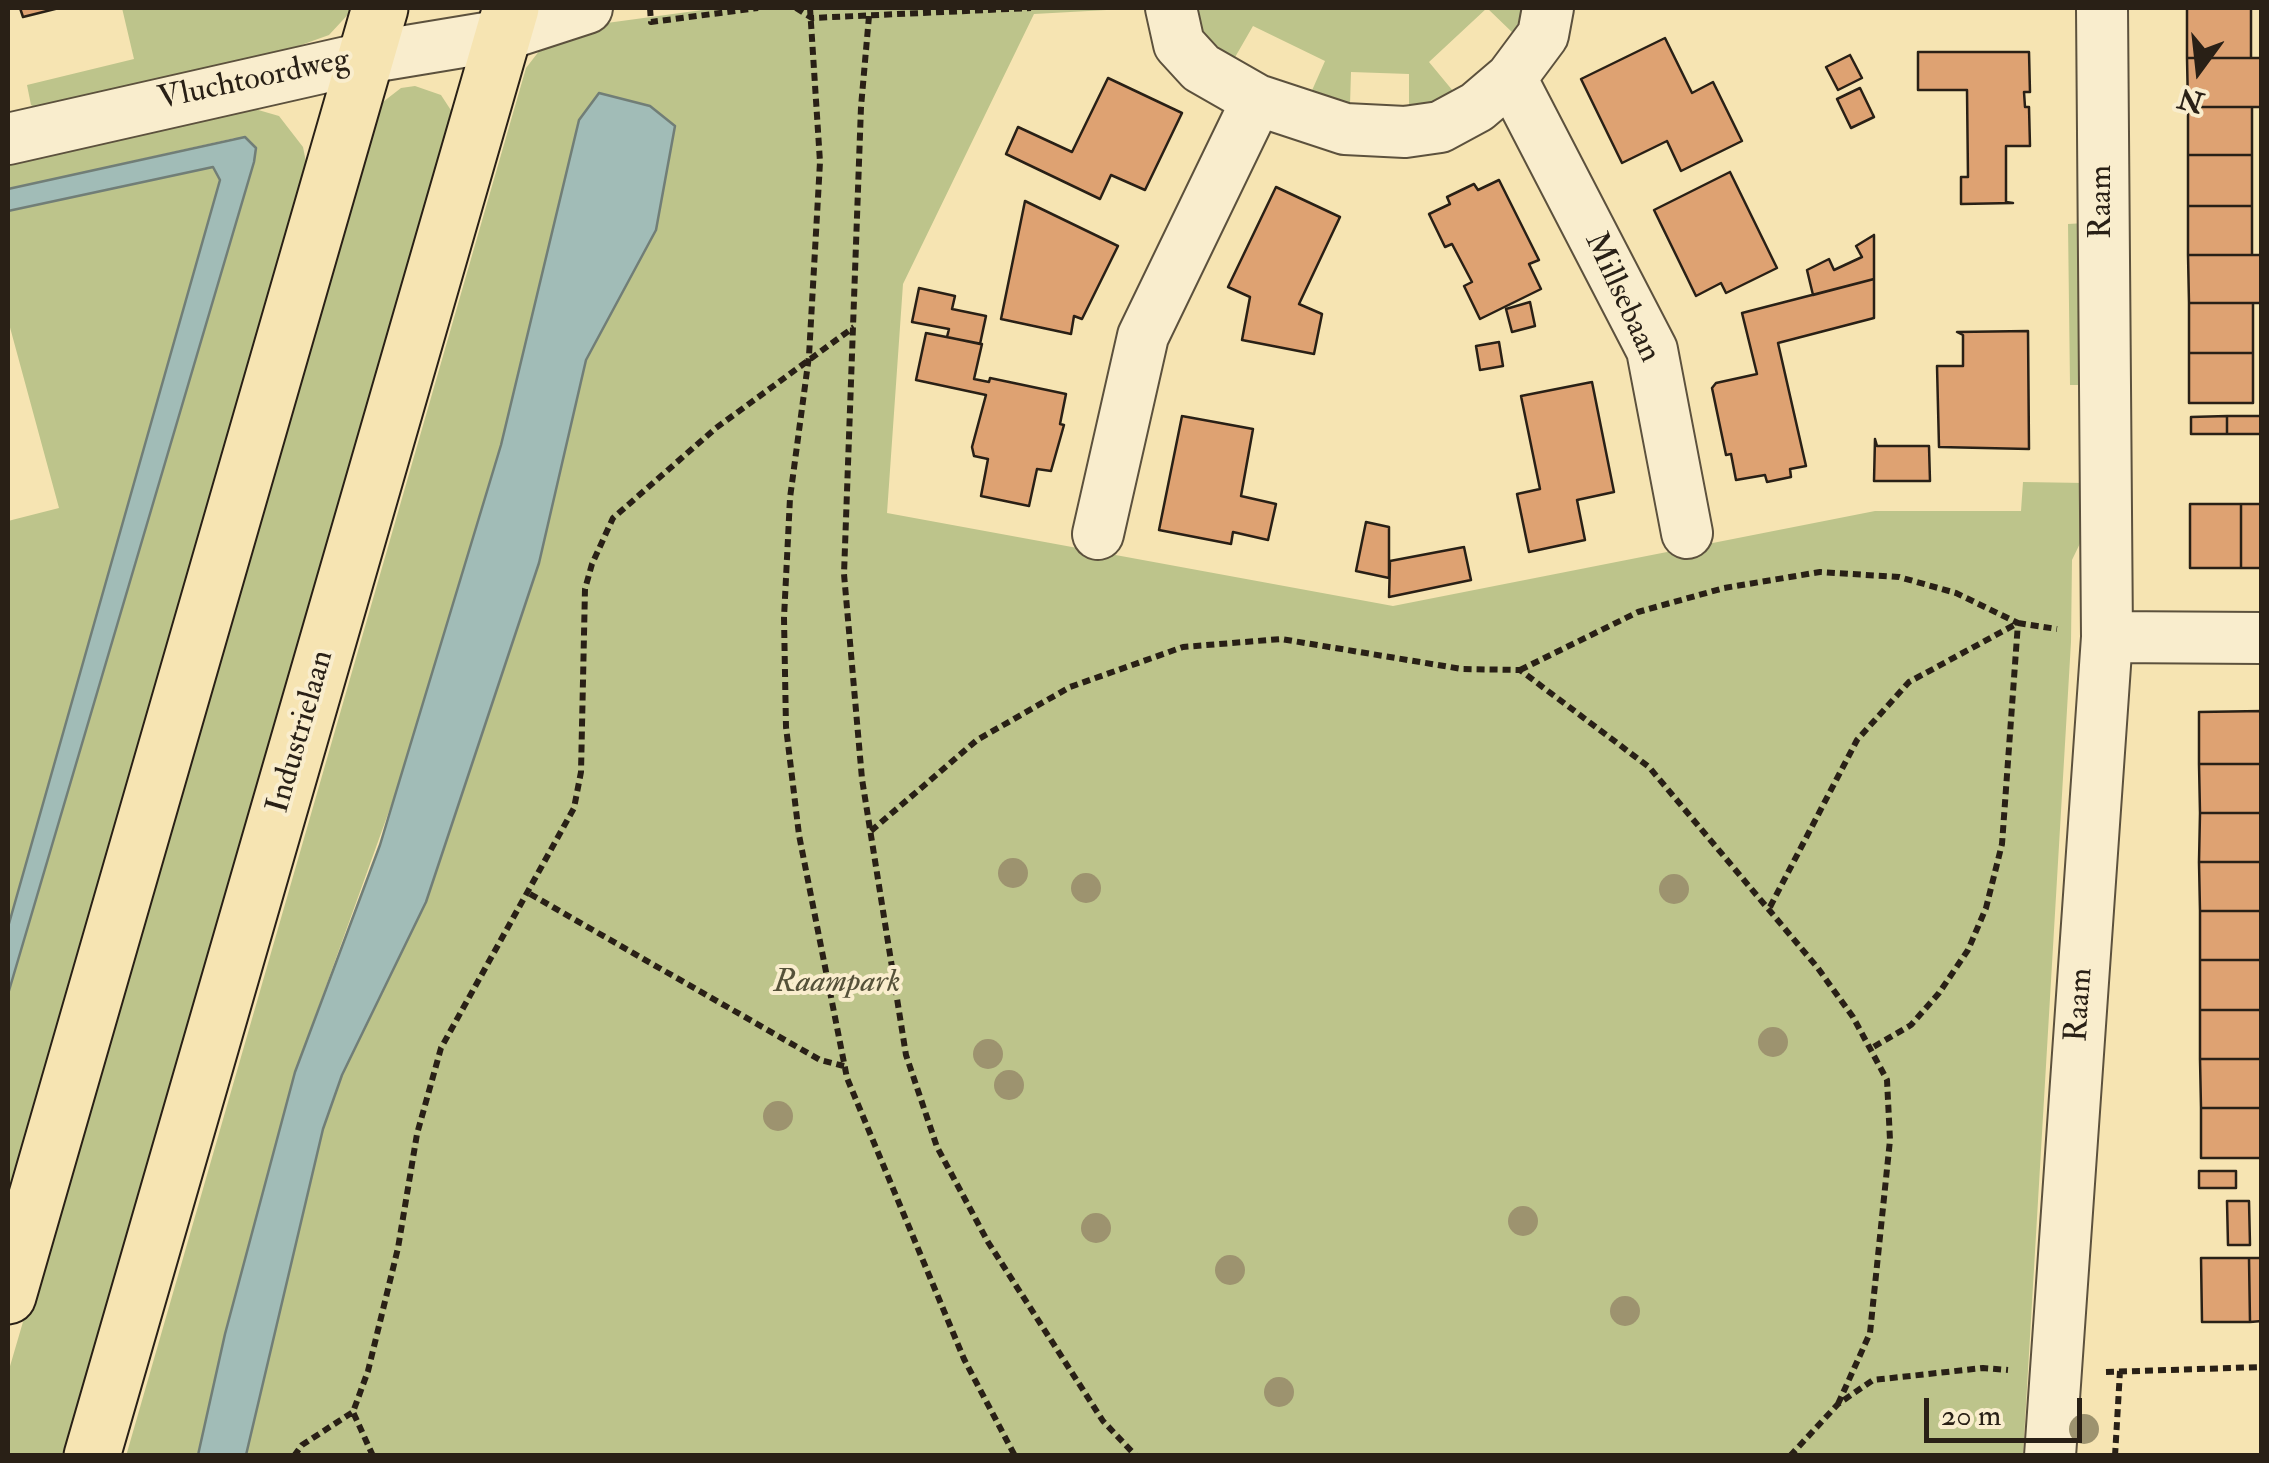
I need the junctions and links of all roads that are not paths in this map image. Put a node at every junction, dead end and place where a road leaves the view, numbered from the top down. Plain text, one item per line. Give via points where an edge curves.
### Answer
1 (587, 8) edge
2 (1171, 8) edge
3 (1548, 8) edge
4 (2102, 8) edge
5 (507, 21) edge
6 (372, 33) edge
7 (1510, 78) junction
8 (1257, 100) junction
9 (8, 139) edge
10 (1687, 533) dead end
11 (1098, 534) dead end
12 (2106, 637) junction
13 (2262, 638) edge
14 (8, 1296) edge
15 (92, 1456) edge
16 (2050, 1456) edge

1 - 5 street
2 - 8 street via 1179,44 1201,68
3 - 7 street via 1543,35
4 - 12 street, Raam
5 - 6 street, Vluchtoordweg
5 - 15 main road, Industrielaan
6 - 9 street, Vluchtoordweg
6 - 14 main road
7 - 8 street via 1440,127 1405,132 1345,130
7 - 10 street, Millsebaan via 1652,350
8 - 11 street via 1144,336
12 - 13 street
12 - 16 street, Raam

